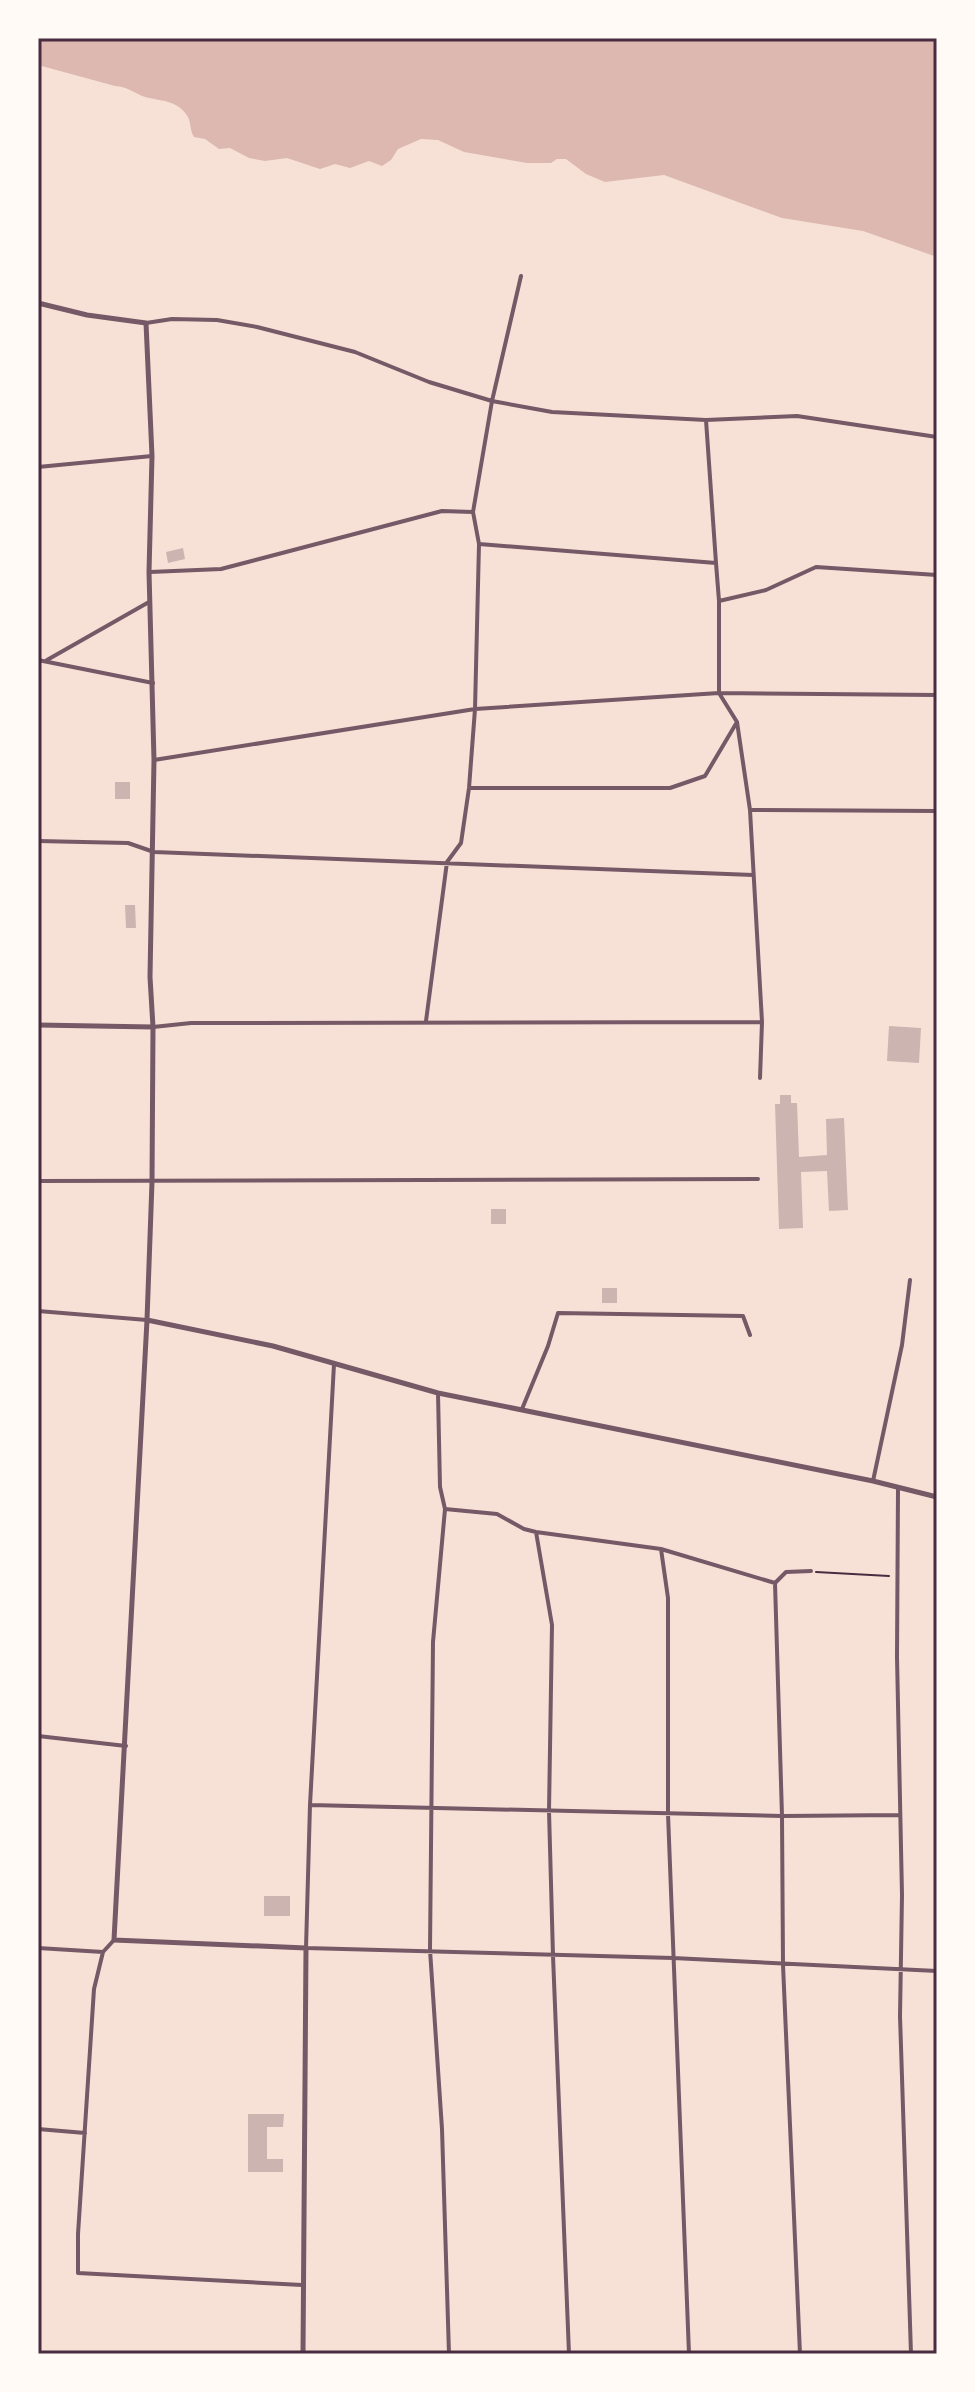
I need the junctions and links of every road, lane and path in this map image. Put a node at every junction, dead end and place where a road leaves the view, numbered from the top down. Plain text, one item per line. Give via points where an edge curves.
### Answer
1 (521, 276) dead end
2 (38, 303) edge
3 (146, 323) junction
4 (492, 401) junction
5 (706, 420) junction
6 (937, 437) edge
7 (152, 456) junction
8 (38, 467) edge
9 (473, 512) junction
10 (479, 544) junction
11 (716, 563) junction
12 (149, 572) junction
13 (937, 575) edge
14 (151, 600) junction
15 (719, 601) junction
16 (38, 660) edge
17 (47, 660) junction
18 (153, 683) junction
19 (719, 693) junction
20 (937, 695) edge
21 (475, 709) junction
22 (737, 722) junction
23 (154, 760) junction
24 (469, 788) junction
25 (750, 810) junction
26 (937, 811) edge
27 (38, 841) edge
28 (154, 852) junction
29 (447, 862) junction
30 (753, 875) junction
31 (426, 1021) junction
32 (762, 1022) junction
33 (38, 1025) edge
34 (153, 1027) junction
35 (760, 1078) dead end
36 (758, 1179) dead end
37 (38, 1181) edge
38 (152, 1182) junction
39 (910, 1280) dead end
40 (38, 1311) edge
41 (147, 1320) junction
42 (750, 1335) dead end
43 (334, 1364) junction
44 (438, 1393) junction
45 (522, 1409) junction
46 (873, 1481) junction
47 (898, 1489) junction
48 (937, 1497) edge
49 (445, 1509) junction
50 (536, 1532) junction
51 (661, 1549) junction
52 (811, 1571) joint
53 (898, 1577) junction
54 (775, 1583) junction
55 (38, 1736) edge
56 (126, 1746) junction
57 (310, 1805) junction
58 (431, 1808) junction
59 (549, 1811) junction
60 (668, 1814) junction
61 (899, 1815) junction
62 (782, 1816) junction
63 (114, 1940) junction
64 (38, 1948) edge
65 (306, 1948) junction
66 (430, 1950) junction
67 (103, 1952) junction
68 (553, 1956) junction
69 (673, 1958) junction
70 (783, 1965) junction
71 (899, 1968) junction
72 (937, 1971) edge
73 (38, 2129) edge
74 (85, 2133) junction
75 (302, 2285) junction
76 (303, 2354) edge
77 (449, 2354) edge
78 (569, 2354) edge
79 (689, 2354) edge
80 (800, 2354) edge
81 (911, 2354) edge

1 - 4 street
2 - 3 street
3 - 4 street via 217,320 257,327 355,352
3 - 7 street
4 - 5 street via 552,412
4 - 9 street
5 - 6 street via 797,416
5 - 11 street
7 - 8 street
7 - 12 street
9 - 10 street
9 - 12 street via 442,511 221,569
10 - 11 street
10 - 21 street
11 - 15 street
12 - 14 street
13 - 15 street via 816,567 766,590
14 - 17 street
14 - 18 street
15 - 19 street
16 - 17 street
17 - 18 street
18 - 23 street
19 - 20 street
19 - 21 street
19 - 22 street
21 - 23 street
21 - 24 street
22 - 24 street via 705,776 670,788
22 - 25 street
23 - 28 street
24 - 29 street via 461,843
25 - 26 street
25 - 30 street
27 - 28 street via 128,843
28 - 29 street
28 - 34 street
29 - 30 street
29 - 31 street
30 - 32 street
31 - 32 street
31 - 34 street
32 - 35 street
33 - 34 street
34 - 38 street
36 - 38 street
37 - 38 street
38 - 41 street
39 - 46 street
40 - 41 street
41 - 43 street
41 - 56 street
42 - 45 street via 743,1316 558,1313
43 - 44 street
43 - 57 street
44 - 45 street
44 - 49 street
45 - 46 street
46 - 47 street
47 - 48 street
47 - 53 street
49 - 50 street via 497,1514
49 - 58 street via 433,1642
50 - 51 street
50 - 59 street via 552,1625
51 - 54 street
51 - 60 street via 668,1598
52 - 53 path
52 - 54 street via 786,1572
53 - 61 street
54 - 62 street
55 - 56 street
56 - 63 street
57 - 58 street
57 - 65 street
58 - 59 street
58 - 66 street
59 - 60 street
59 - 68 street
60 - 62 street
60 - 69 street
61 - 62 street
61 - 71 street
62 - 70 street
63 - 65 street
63 - 67 street
64 - 67 street
65 - 66 street
65 - 75 street
66 - 68 street
66 - 77 street
67 - 74 street via 94,1989
68 - 69 street
68 - 78 street
69 - 70 street
69 - 79 street
70 - 71 street
70 - 80 street
71 - 72 street
71 - 81 street
73 - 74 street
74 - 75 street via 78,2273
75 - 76 street

